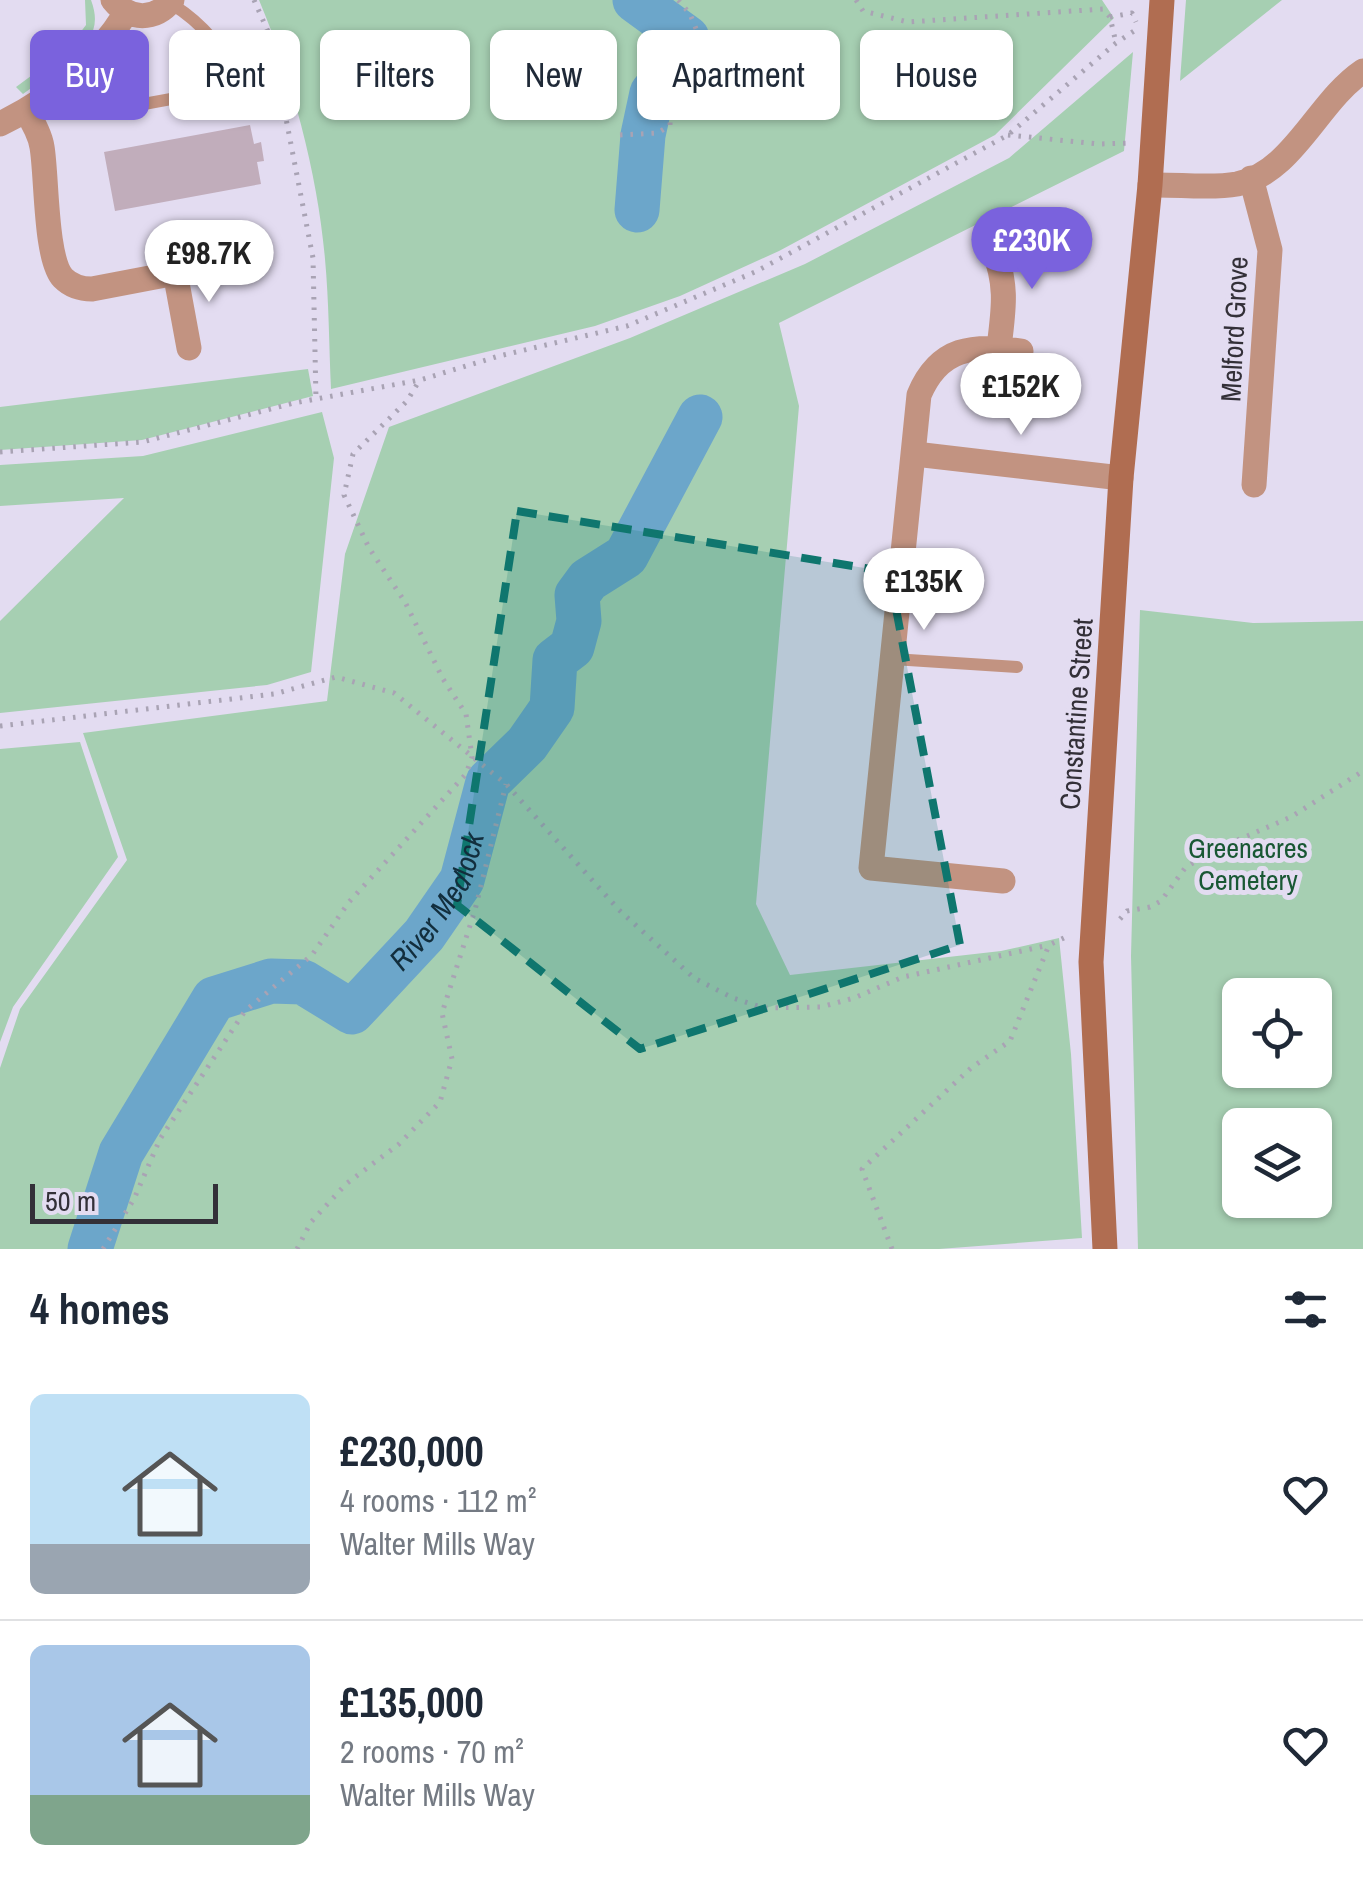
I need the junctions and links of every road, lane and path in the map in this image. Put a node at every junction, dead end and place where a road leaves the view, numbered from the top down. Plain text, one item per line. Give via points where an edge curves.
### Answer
1 (254, 0) edge
2 (678, 0) edge
3 (856, 0) edge
4 (1162, 0) edge
5 (171, 1) edge
6 (120, 6) edge
7 (1110, 17) junction
8 (1116, 42) junction
9 (1363, 70) edge
10 (149, 103) edge
11 (26, 112) junction
12 (0, 124) edge
13 (620, 135) dead end
14 (1008, 135) junction
15 (1153, 142) junction
16 (1251, 178) junction
17 (1150, 184) junction
18 (992, 246) dead end
19 (202, 268) dead end
20 (175, 272) junction
21 (189, 348) dead end
22 (420, 380) junction
23 (316, 399) junction
24 (0, 452) edge
25 (915, 454) junction
26 (1121, 478) junction
27 (1254, 485) dead end
28 (893, 659) junction
29 (1018, 667) dead end
30 (0, 726) edge
31 (472, 757) junction
32 (1363, 771) edge
33 (506, 784) junction
34 (1003, 881) dead end
35 (1093, 924) junction
36 (1049, 945) junction
37 (104, 1249) edge
38 (296, 1249) edge
39 (892, 1249) edge
40 (1105, 1249) edge

1 - 23 path via 270,36 314,258
2 - 13 path via 702,41 671,95 670,125 658,133
3 - 7 path via 864,11 908,22 1104,8
4 - 15 street, Constantine Street
5 - 6 street via 155,14 136,16
5 - 10 lane via 220,45 234,80 231,88
6 - 11 street via 99,53
7 - 8 path
7 - 8 path via 1132,13 1140,27
8 - 14 path
9 - 16 street via 1342,85 1274,168
11 - 12 street
11 - 20 street via 42,144 52,244 64,280 92,289
14 - 15 path
14 - 22 path via 755,272 627,326
15 - 17 street, Constantine Street
16 - 17 street via 1237,184
16 - 27 street, Melford Grove via 1270,250
17 - 26 street, Constantine Street
18 - 25 street via 1004,274 1010,349 975,348 939,361 919,395
19 - 20 street
20 - 21 street
22 - 23 path
22 - 31 path via 353,454 344,496 466,714
23 - 24 path via 142,442
25 - 26 street
25 - 28 street
26 - 35 street, Constantine Street
28 - 29 lane
28 - 34 street via 872,868
30 - 31 path via 274,694 336,676 394,694
31 - 33 path
31 - 37 path via 466,774 349,902 312,955 245,1012 160,1139
32 - 35 path via 1291,817 1184,868 1161,901 1128,910 1118,922
33 - 36 path via 619,910 694,978 764,1008 822,1007 903,977
33 - 38 path via 442,1012 452,1059 440,1102 346,1184
35 - 36 path
35 - 40 street, Constantine Street
36 - 39 path via 1010,1041 971,1068 862,1169

